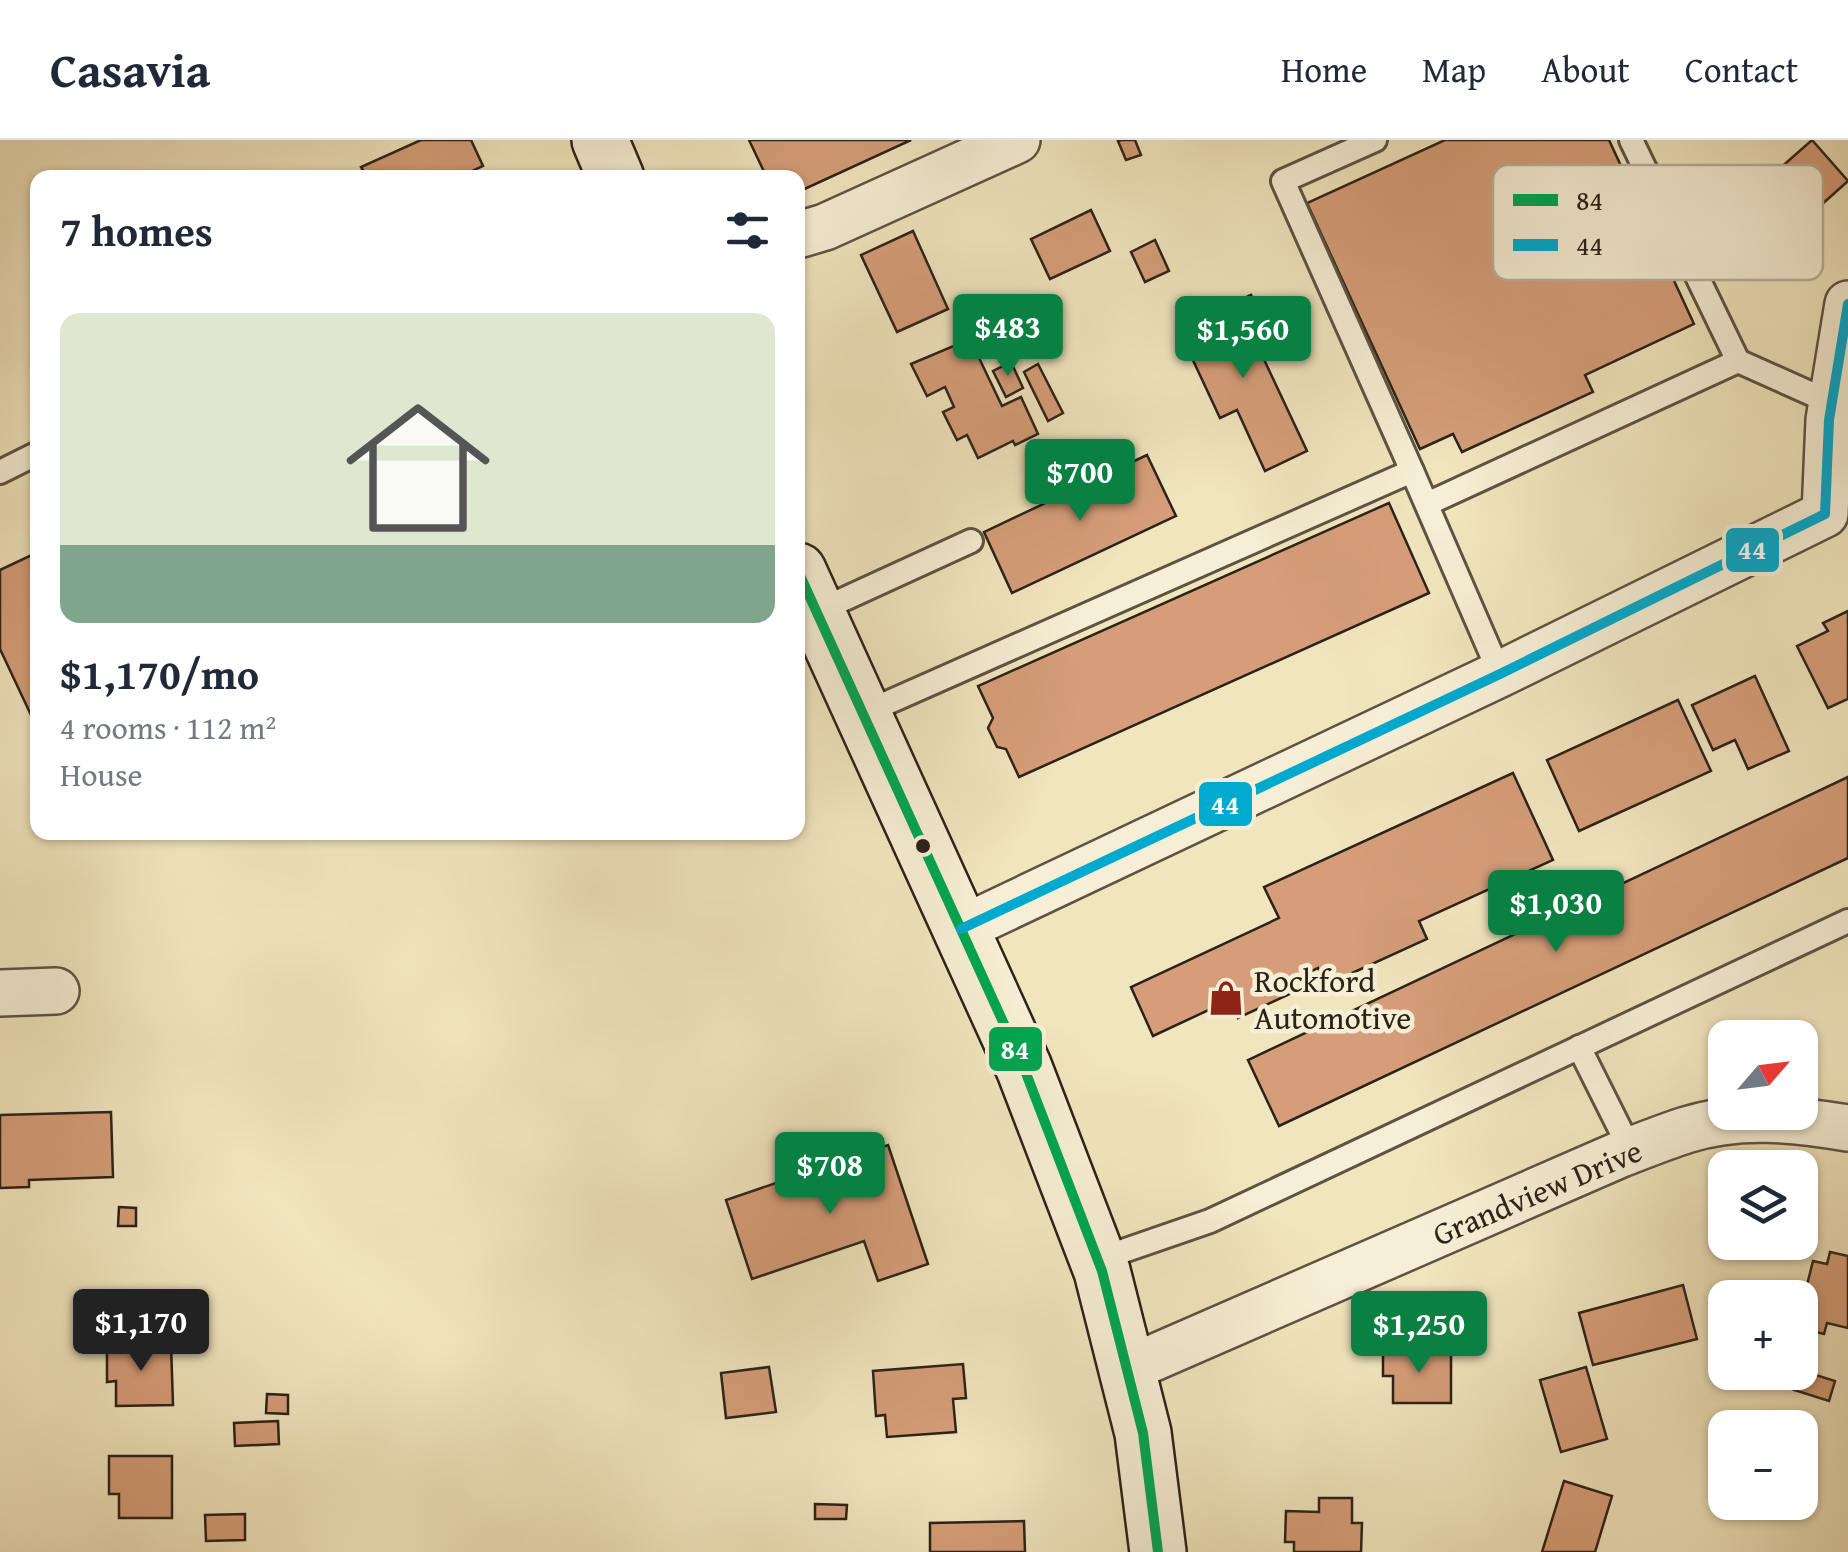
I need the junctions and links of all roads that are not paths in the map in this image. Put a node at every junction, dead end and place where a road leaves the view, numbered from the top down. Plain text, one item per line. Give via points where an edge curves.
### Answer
1 (600, 140) edge
2 (1017, 140) edge
3 (1374, 140) edge
4 (1631, 140) edge
5 (1643, 165) edge
6 (613, 170) edge
7 (805, 233) edge
8 (1699, 280) edge
9 (1848, 304) edge
10 (1738, 361) junction
11 (1832, 402) junction
12 (30, 457) edge
13 (1412, 471) junction
14 (0, 472) edge
15 (1427, 504) junction
16 (1837, 512) edge
17 (971, 541) dead end
18 (807, 592) edge
19 (1500, 674) junction
20 (862, 714) junction
21 (1848, 921) edge
22 (962, 928) junction
23 (56, 992) dead end
24 (0, 993) edge
25 (1579, 1047) junction
26 (1848, 1128) edge
27 (1631, 1150) junction
28 (1097, 1260) junction
29 (1128, 1369) junction
30 (1158, 1552) edge

1 - 6 main road
2 - 7 street
3 - 13 lane via 1283,181
4 - 5 lane
8 - 10 lane
9 - 11 street
10 - 11 lane
10 - 15 lane
11 - 16 street
12 - 14 lane
13 - 15 lane
13 - 20 lane
15 - 19 lane
16 - 19 street
17 - 18 lane
18 - 20 main road
19 - 22 street
20 - 22 main road
21 - 25 lane
22 - 28 main road
23 - 24 street
25 - 27 lane
25 - 28 lane via 1210,1221
26 - 27 street, Grandview Drive via 1758,1119 1688,1129
27 - 29 street, Grandview Drive
28 - 29 main road
29 - 30 main road

